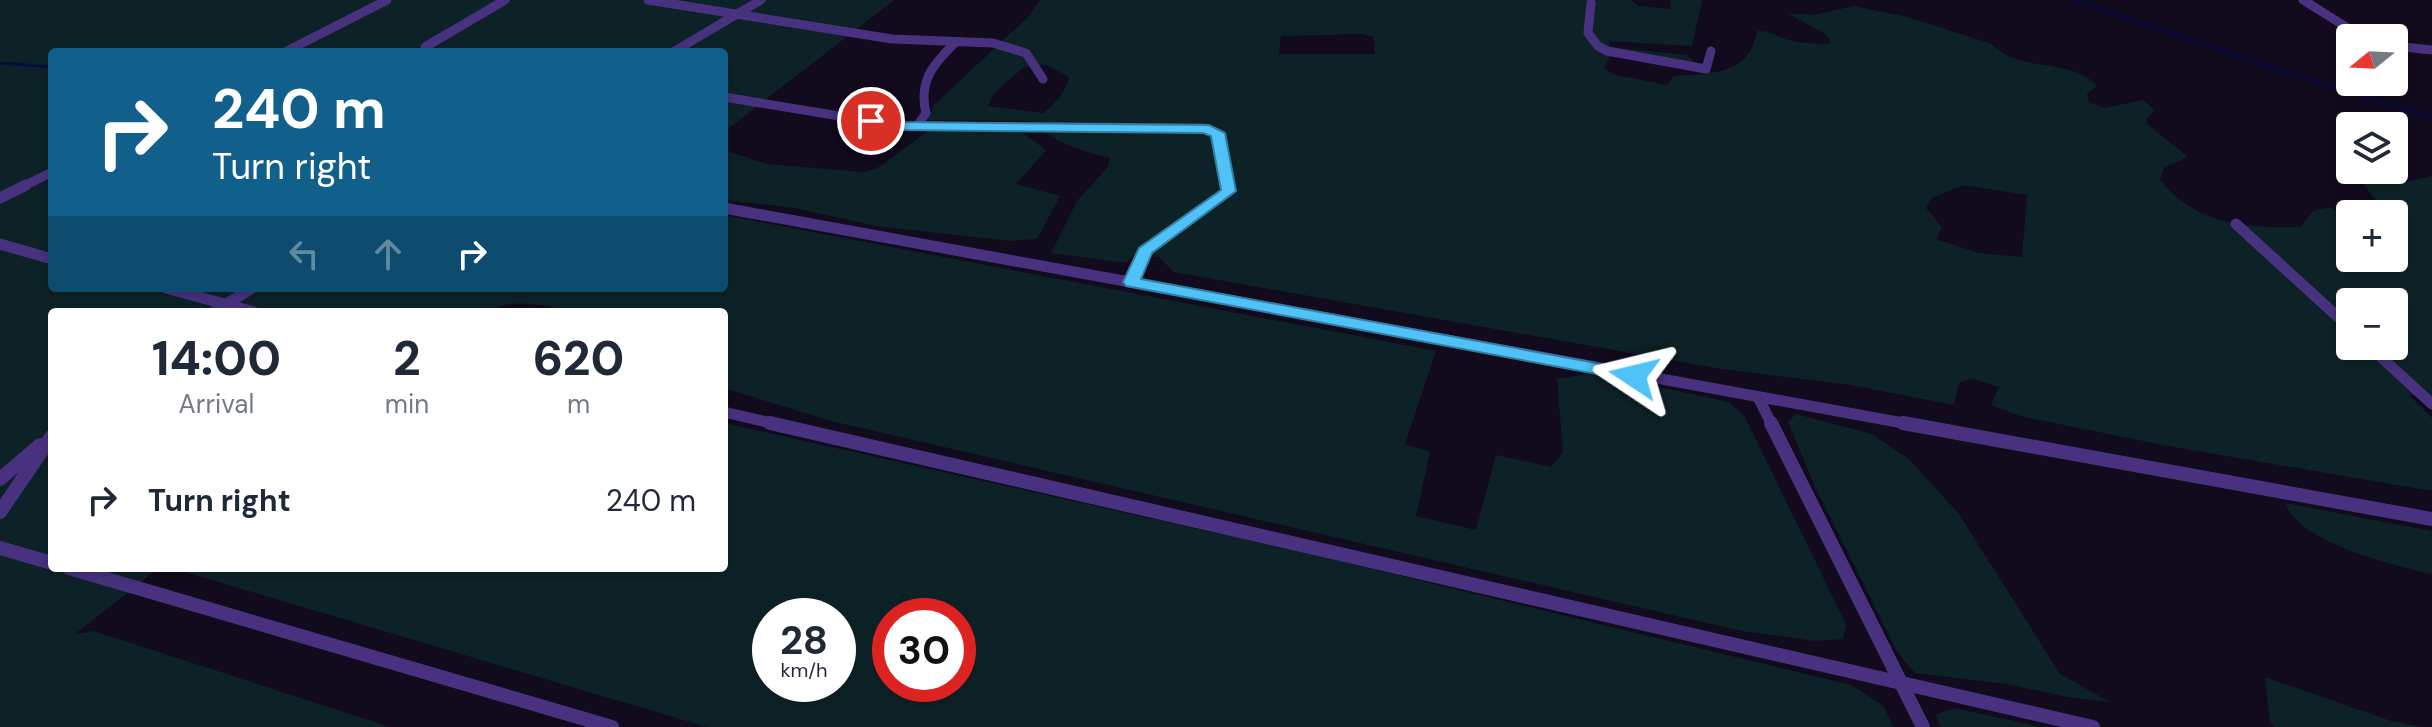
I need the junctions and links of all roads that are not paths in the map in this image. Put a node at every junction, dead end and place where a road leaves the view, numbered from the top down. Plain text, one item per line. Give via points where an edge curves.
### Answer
1 (387, 0) edge
2 (505, 0) edge
3 (648, 0) edge
4 (761, 0) edge
5 (2303, 0) edge
6 (1591, 3) dead end
7 (735, 15) junction
8 (2342, 24) edge
9 (956, 42) junction
10 (425, 47) dead end
11 (2408, 47) edge
12 (293, 48) edge
13 (680, 48) edge
14 (2432, 50) edge
15 (1711, 51) dead end
16 (1043, 79) dead end
17 (728, 98) edge
18 (917, 126) junction
19 (48, 174) edge
20 (0, 198) edge
21 (728, 209) edge
22 (2236, 224) dead end
23 (0, 244) edge
24 (48, 258) edge
25 (1132, 282) junction
26 (181, 292) edge
27 (245, 292) edge
28 (225, 304) junction
29 (220, 308) edge
30 (240, 308) edge
31 (2336, 315) edge
32 (2384, 360) edge
33 (1759, 399) junction
34 (2432, 404) edge
35 (728, 413) edge
36 (48, 439) edge
37 (48, 442) edge
38 (0, 479) edge
39 (0, 512) edge
40 (2432, 519) edge
41 (0, 548) edge
42 (48, 562) edge
43 (83, 572) edge
44 (1902, 685) junction
45 (612, 727) edge
46 (1923, 727) edge
47 (2093, 727) edge

1 - 12 street
2 - 10 street
3 - 7 street
4 - 7 street
5 - 8 street
6 - 15 street via 1588,33 1607,51 1706,69
7 - 9 street via 892,39
7 - 13 street
9 - 16 street via 993,43 1026,53
9 - 18 street via 922,83 926,113
11 - 14 street
17 - 18 street
18 - 25 street via 1204,128 1218,133 1229,191 1145,251
19 - 20 street
21 - 25 street
22 - 31 street
23 - 24 street
25 - 33 street
26 - 28 street
27 - 28 street
28 - 29 street
28 - 30 street
32 - 34 street
33 - 40 street
33 - 44 street
35 - 44 street
36 - 38 street
37 - 39 street
41 - 42 street
43 - 45 street
44 - 46 street
44 - 47 street

